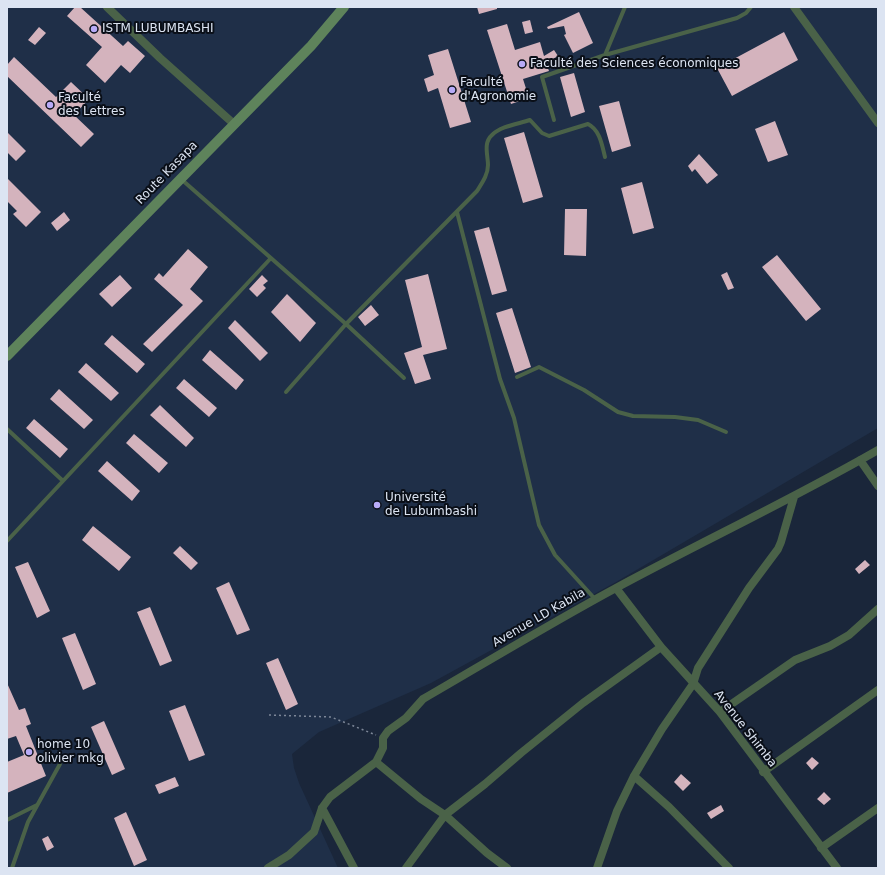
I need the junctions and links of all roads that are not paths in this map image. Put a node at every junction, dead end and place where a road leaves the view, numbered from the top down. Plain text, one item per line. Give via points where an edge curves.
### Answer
1 (107, 7) edge
2 (344, 7) edge
3 (625, 7) edge
4 (752, 7) edge
5 (796, 8) edge
6 (605, 55) junction
7 (554, 120) dead end
8 (878, 123) edge
9 (234, 124) junction
10 (606, 157) dead end
11 (180, 178) junction
12 (457, 212) junction
13 (271, 258) junction
14 (346, 324) junction
15 (7, 356) edge
16 (517, 377) dead end
17 (404, 378) dead end
18 (286, 392) dead end
19 (7, 429) edge
20 (726, 432) dead end
21 (878, 450) edge
22 (860, 460) junction
23 (62, 480) junction
24 (878, 486) edge
25 (794, 497) junction
26 (7, 541) edge
27 (616, 588) junction
28 (595, 600) junction
29 (878, 609) edge
30 (661, 647) junction
31 (693, 684) junction
32 (878, 690) edge
33 (720, 712) junction
34 (376, 762) junction
35 (60, 764) dead end
36 (763, 772) junction
37 (634, 776) junction
38 (38, 804) junction
39 (322, 808) junction
40 (878, 808) edge
41 (445, 814) junction
42 (7, 820) edge
43 (821, 848) junction
44 (12, 868) edge
45 (268, 868) edge
46 (354, 868) edge
47 (406, 868) edge
48 (507, 868) edge
49 (597, 868) edge
50 (729, 868) edge
51 (837, 868) edge

1 - 9 street
2 - 9 main road, Route Kasapa via 311,46
3 - 6 lane
4 - 6 lane via 737,18
5 - 8 street
6 - 7 lane via 542,77
9 - 11 main road, Route Kasapa
10 - 12 lane via 594,127 588,124 549,136 542,133 530,120 501,129 491,136 486,146 488,166 482,183
11 - 13 lane
11 - 15 main road, Route Kasapa
12 - 14 lane
12 - 28 lane via 500,379 514,418 539,525 555,556
13 - 14 lane
13 - 23 lane
14 - 17 lane
14 - 18 lane
16 - 20 lane via 539,368 584,390 618,412 633,416 698,420
19 - 23 lane
21 - 22 street, Avenue LD Kabila
22 - 24 street
22 - 25 street, Avenue LD Kabila
23 - 26 lane
25 - 27 street, Avenue LD Kabila
25 - 31 street via 778,549 749,588 698,668
27 - 28 street, Avenue LD Kabila
27 - 30 street, Avenue Shimba
28 - 34 street, Avenue LD Kabila via 423,699 406,718 388,731 383,738 383,748
29 - 33 street via 848,635 830,646 796,660
30 - 31 street, Avenue Shimba
30 - 41 street via 583,703
31 - 33 street, Avenue Shimba
31 - 37 street
32 - 36 street
33 - 36 street, Avenue Shimba
34 - 39 street via 335,792
34 - 41 street via 421,799
35 - 38 lane
36 - 43 street, Avenue Shimba
37 - 49 street via 617,811
37 - 50 street via 669,807
38 - 42 lane
38 - 44 lane via 28,822
39 - 45 street via 314,832 289,855
39 - 46 street
40 - 43 street
41 - 47 street
41 - 48 street
43 - 51 street, Avenue Shimba

